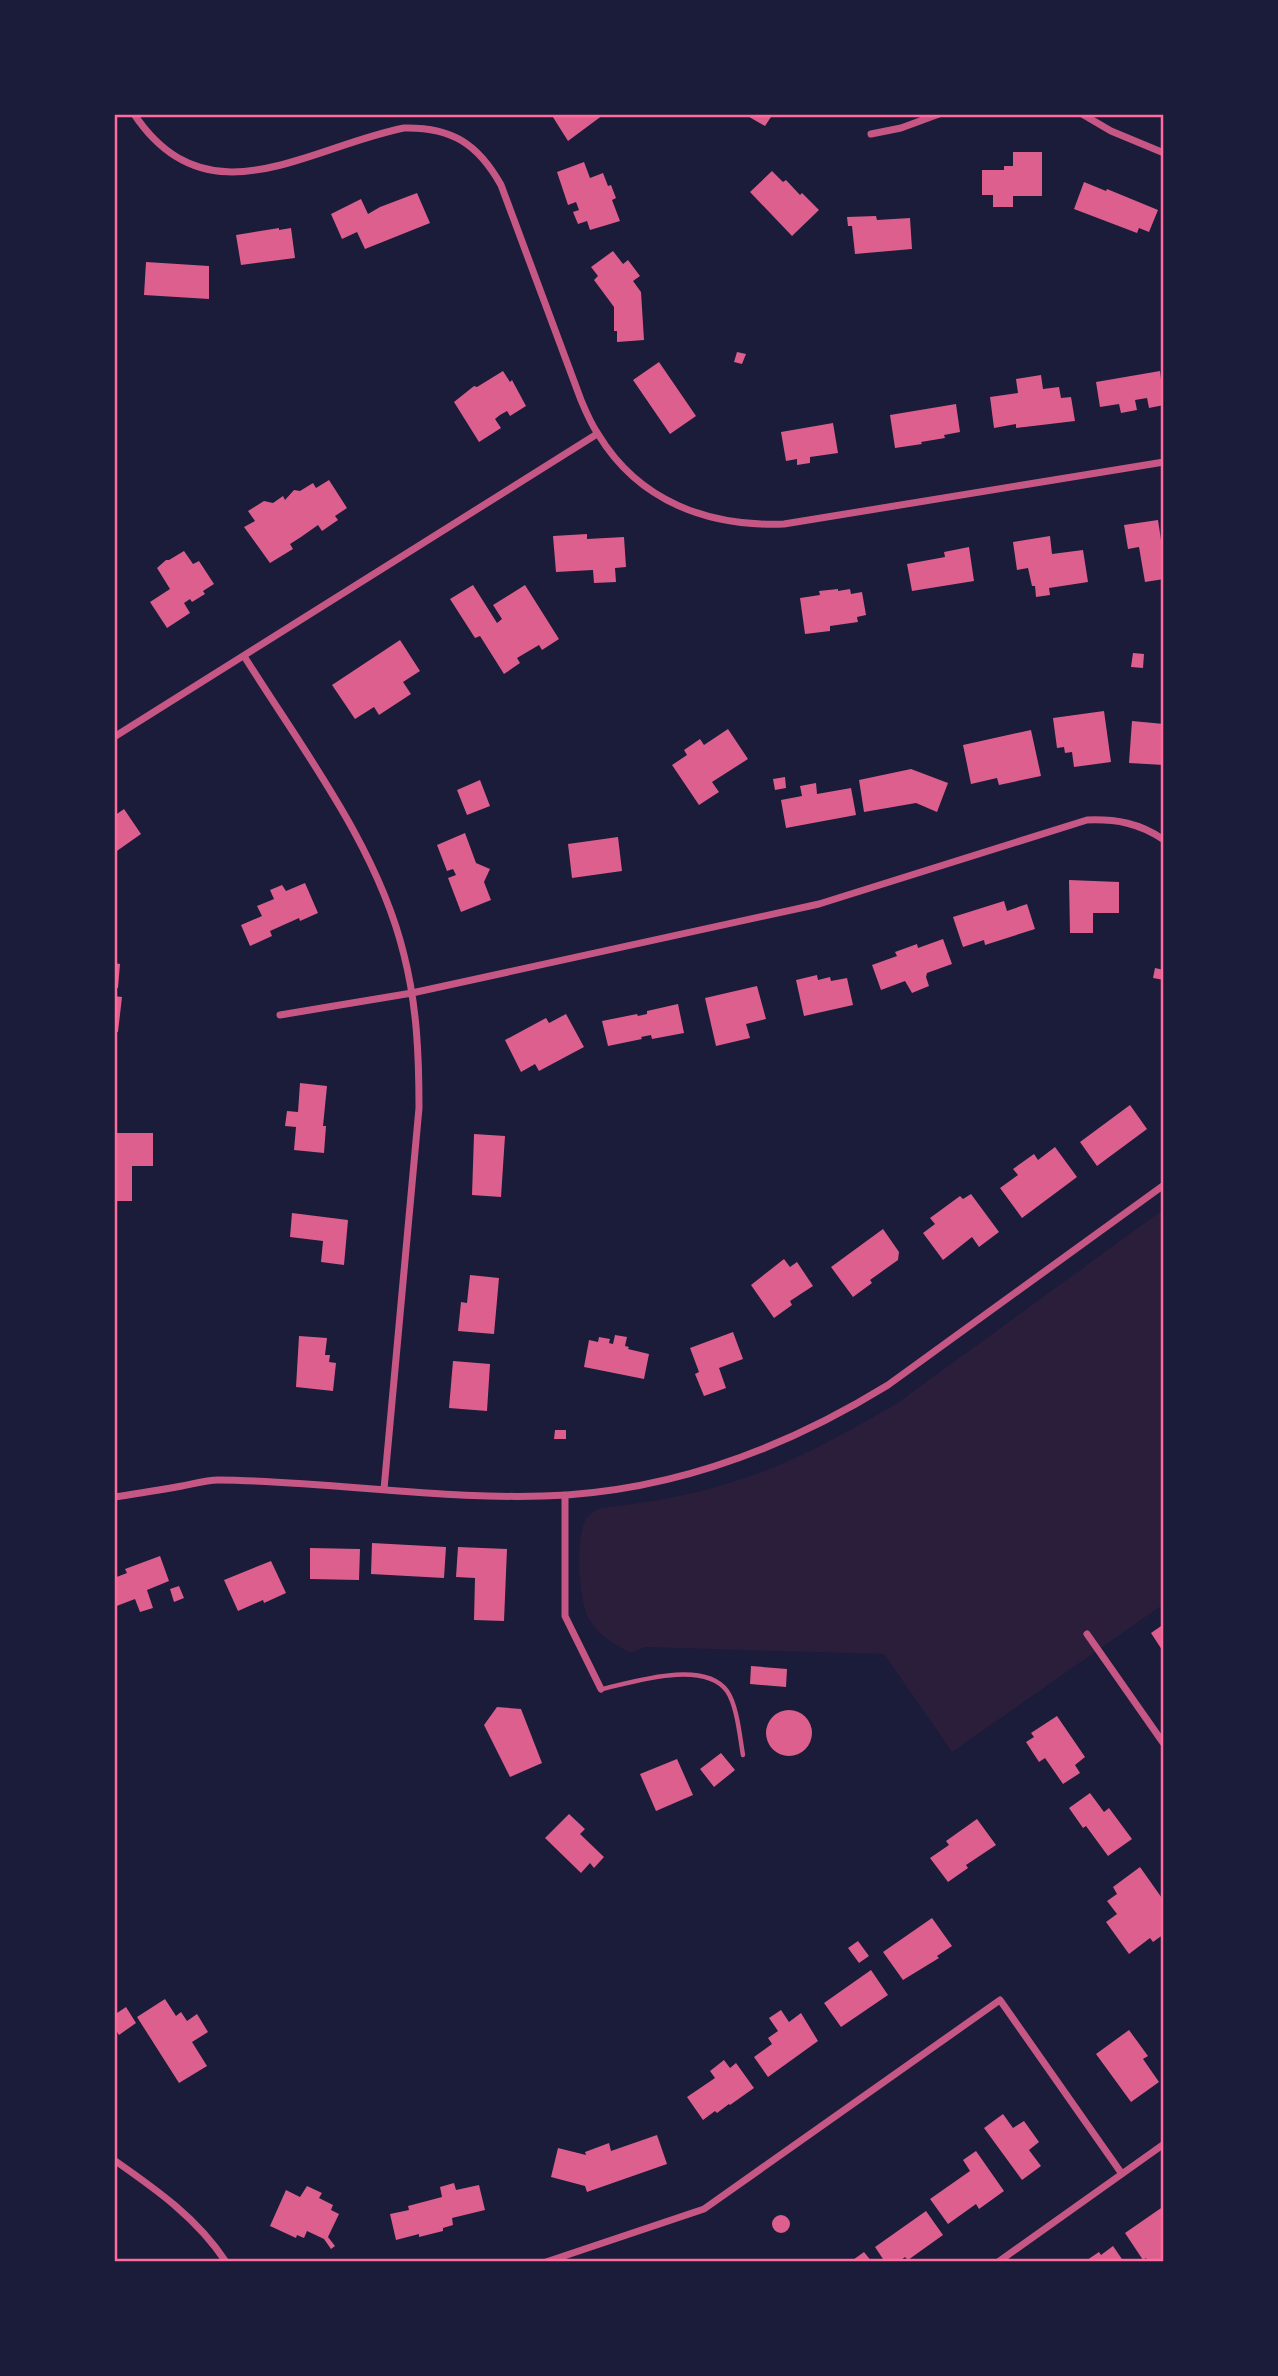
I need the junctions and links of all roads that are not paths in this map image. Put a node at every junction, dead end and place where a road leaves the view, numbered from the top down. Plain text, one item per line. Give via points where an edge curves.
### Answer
1 (134, 114) edge
2 (939, 114) edge
3 (1082, 114) edge
4 (871, 134) dead end
5 (1164, 153) edge
6 (597, 434) junction
7 (1164, 463) edge
8 (244, 656) junction
9 (114, 737) edge
10 (1164, 840) edge
11 (412, 993) junction
12 (280, 1015) dead end
13 (1164, 1185) edge
14 (384, 1489) junction
15 (565, 1495) junction
16 (114, 1497) edge
17 (1087, 1634) dead end
18 (601, 1689) joint
19 (1164, 1744) edge
20 (743, 1755) dead end
21 (1164, 2144) edge
22 (114, 2160) edge
23 (1122, 2174) junction
24 (226, 2262) edge
25 (546, 2262) edge
26 (998, 2262) edge

1 - 6 street via 147,133 180,160 218,173 263,170 404,128 426,127 469,144 490,165 501,185
2 - 4 street
3 - 5 street
6 - 7 street via 624,468 676,505 725,522 754,525
6 - 8 street
8 - 9 street
8 - 11 street via 367,855 388,903
10 - 11 street via 1134,824 1087,820 819,904
11 - 12 street
11 - 14 street via 419,1108
13 - 15 street via 888,1385 798,1436 702,1471 646,1485
14 - 15 street
14 - 16 street via 215,1480
15 - 18 street via 565,1616
17 - 19 street
18 - 20 lane via 662,1676 712,1679 727,1691 733,1705
21 - 23 street
22 - 24 street via 191,2218
23 - 25 street via 1000,2000 704,2208
23 - 26 street

